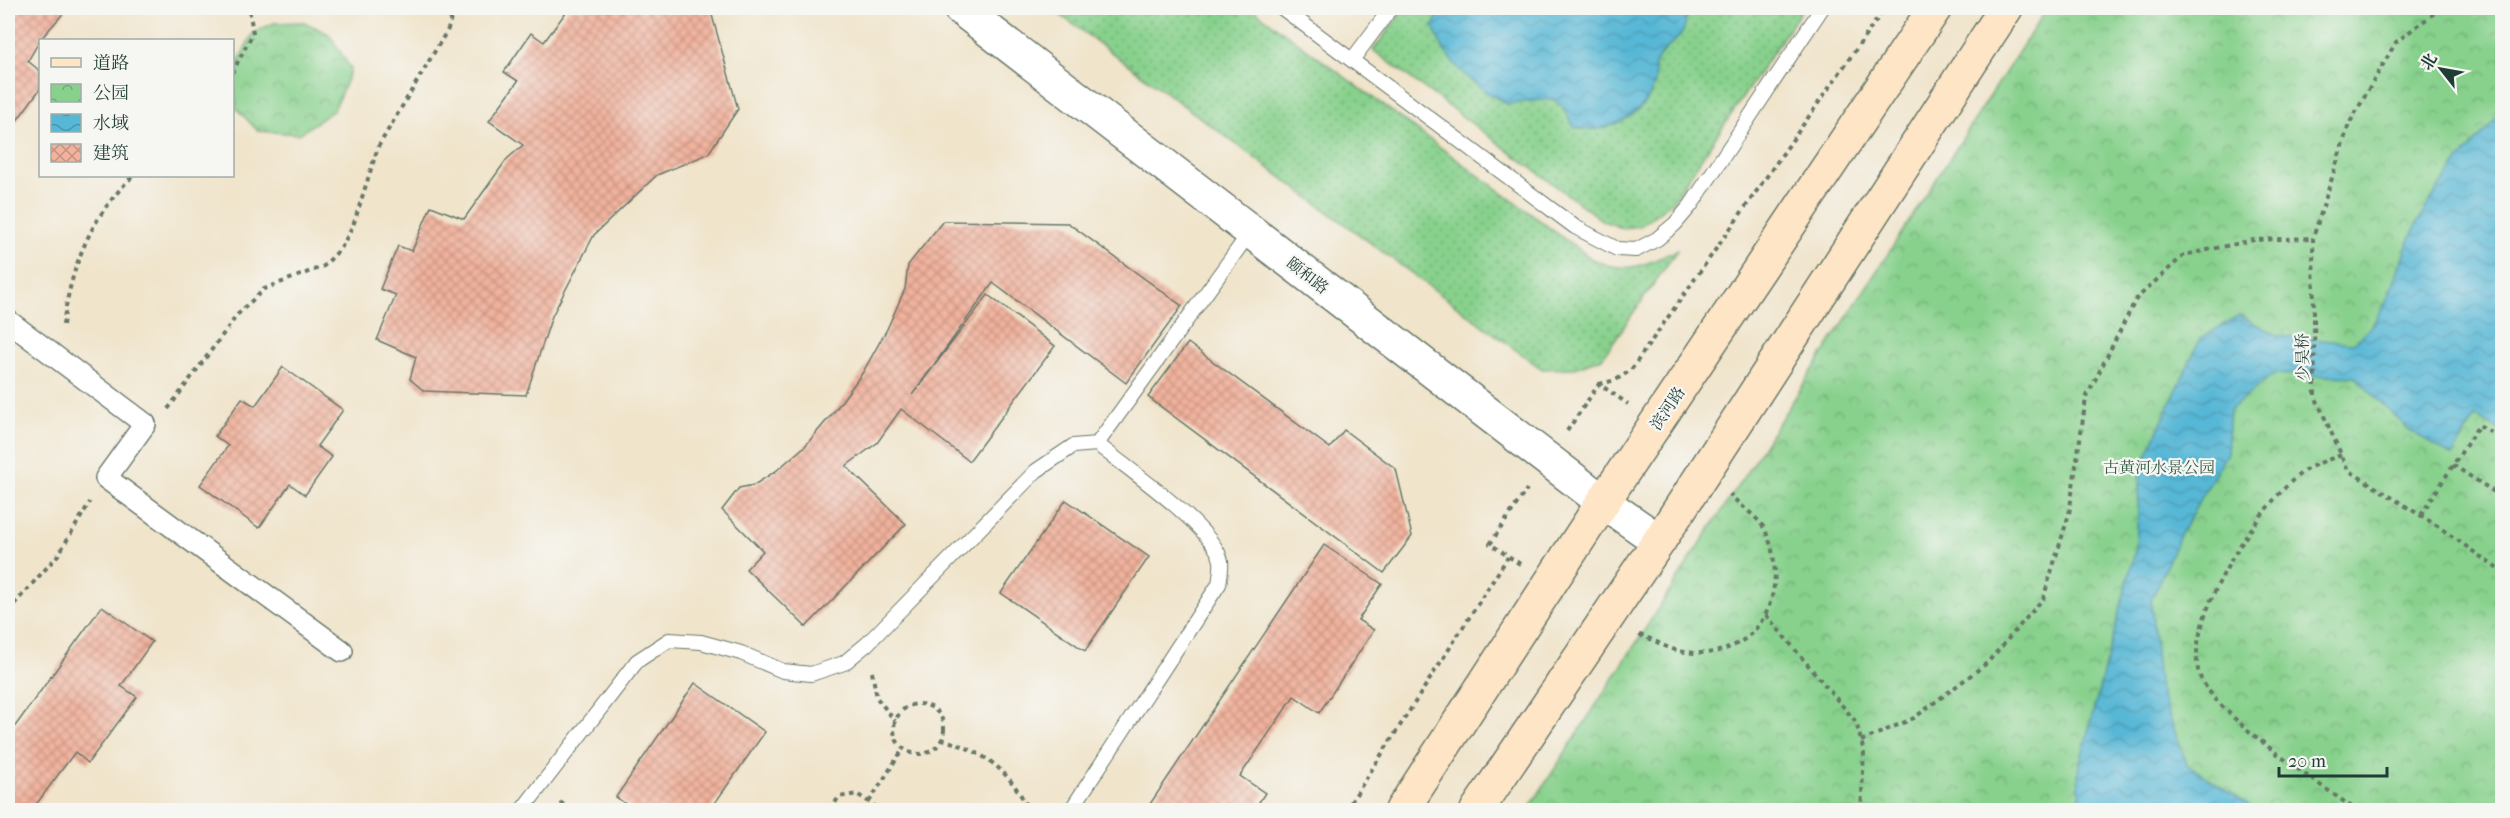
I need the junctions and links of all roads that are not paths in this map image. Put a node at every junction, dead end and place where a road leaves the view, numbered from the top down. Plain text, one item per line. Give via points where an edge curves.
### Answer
1 (960, 8) edge
2 (1282, 8) edge
3 (1391, 8) edge
4 (1822, 8) edge
5 (1935, 8) edge
6 (2006, 8) edge
7 (1352, 60) junction
8 (1251, 231) junction
9 (8, 321) edge
10 (1097, 444) junction
11 (1603, 502) junction
12 (1659, 541) junction
13 (342, 651) dead end
14 (522, 810) edge
15 (1071, 810) edge
16 (1402, 810) edge
17 (1477, 810) edge

1 - 8 street, 颐和路
2 - 7 lane
3 - 7 lane
4 - 7 lane via 1691,205 1657,239 1636,250 1617,249 1575,227
5 - 11 main road, 滨河路
6 - 12 main road
8 - 10 lane
8 - 11 street, 颐和路
9 - 13 street via 145,424 106,478
10 - 14 lane via 1073,446 1036,471 844,663 810,674 783,671 701,642 669,640 637,662
10 - 15 lane via 1197,524 1221,561 1219,584
11 - 12 street, 颐和路
11 - 16 main road, 滨河路
12 - 17 main road

